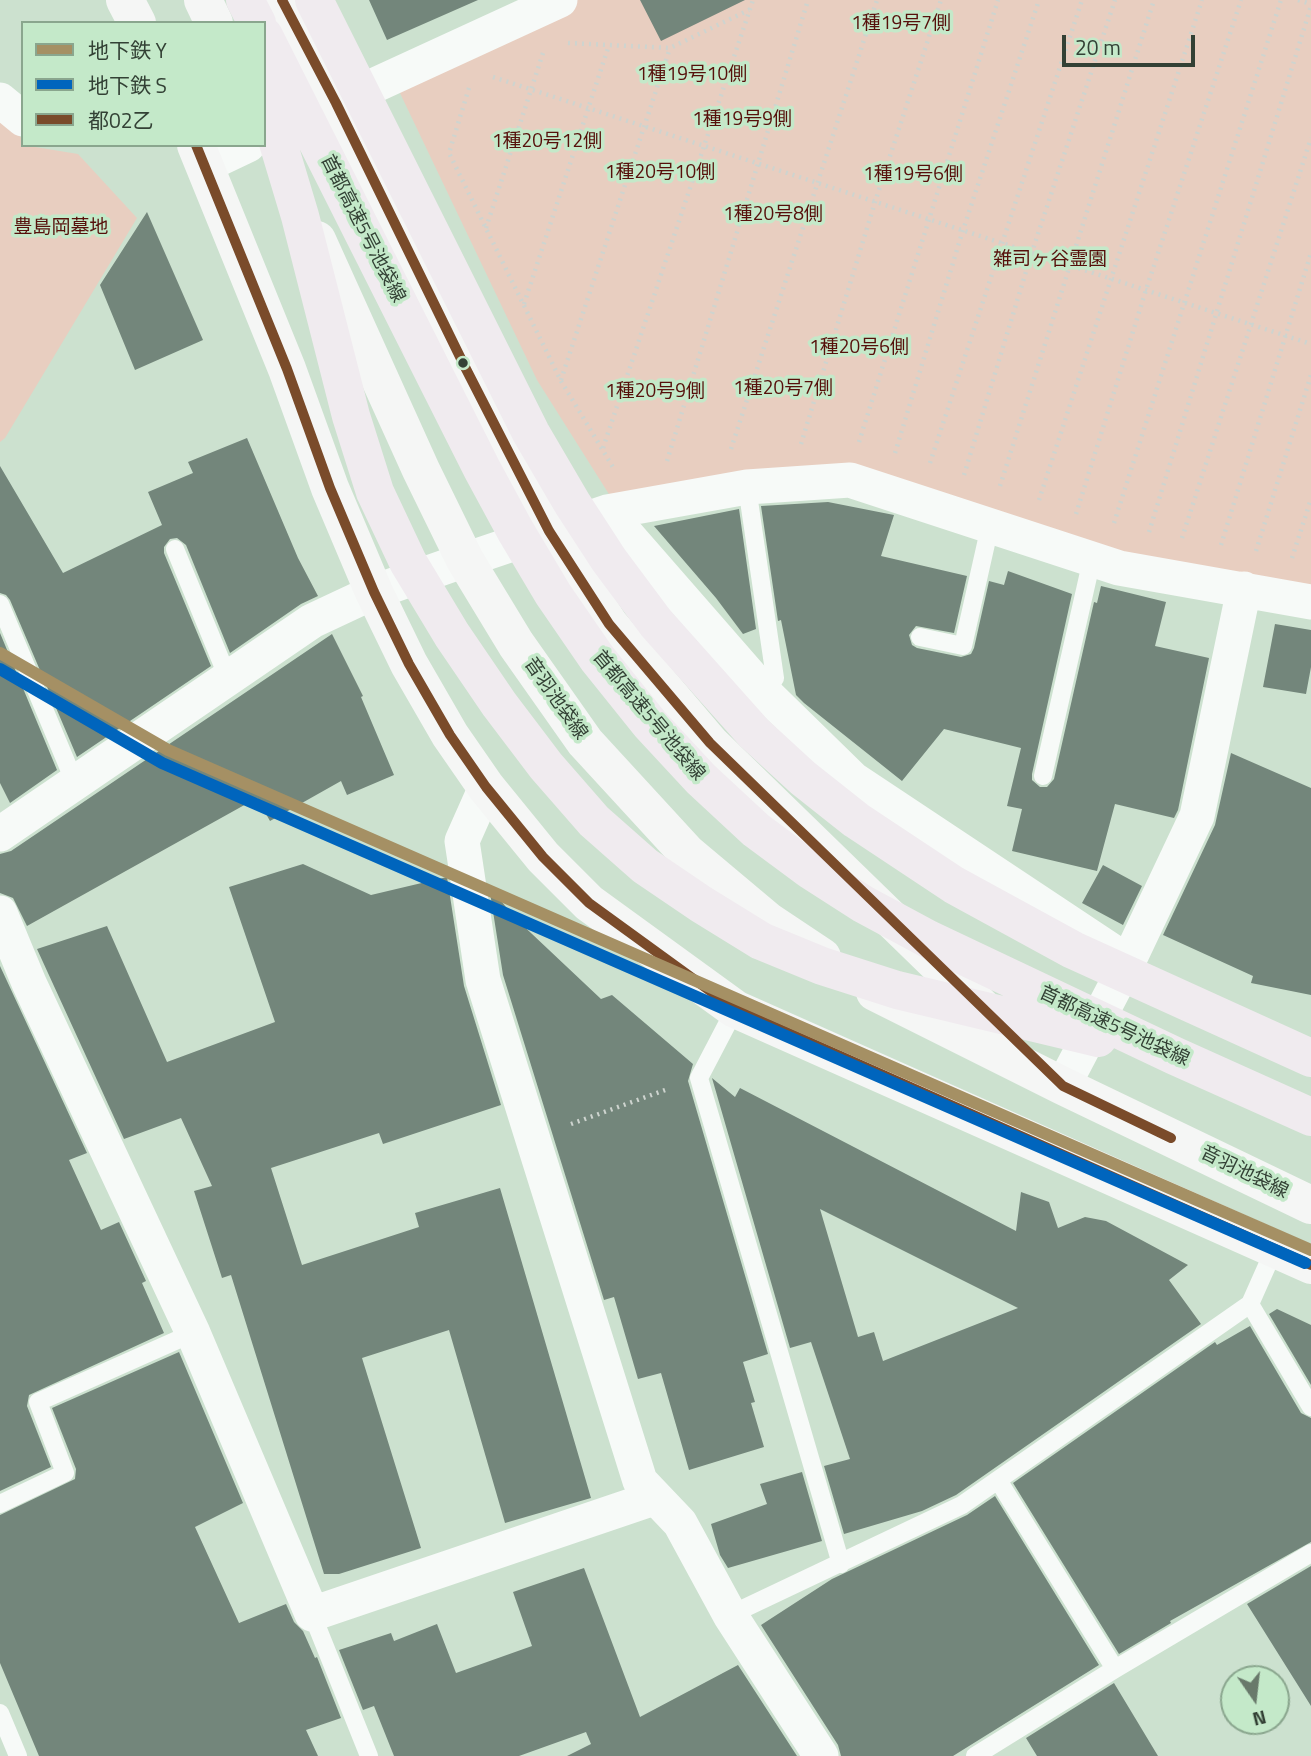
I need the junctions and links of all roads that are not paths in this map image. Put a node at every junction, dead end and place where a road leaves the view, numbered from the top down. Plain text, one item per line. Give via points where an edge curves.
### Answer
1 (125, 0) edge
2 (203, 0) edge
3 (236, 0) edge
4 (246, 0) edge
5 (282, 0) edge
6 (314, 0) edge
7 (560, 0) edge
8 (136, 21) edge
9 (213, 21) edge
10 (241, 21) edge
11 (256, 21) edge
12 (266, 40) edge
13 (0, 100) edge
14 (266, 103) edge
15 (336, 103) junction
16 (21, 117) edge
17 (266, 133) edge
18 (266, 143) edge
19 (225, 147) edge
20 (201, 155) edge
21 (747, 487) junction
22 (994, 510) junction
23 (607, 512) junction
24 (549, 531) junction
25 (1101, 546) junction
26 (175, 549) dead end
27 (465, 560) junction
28 (1249, 574) junction
29 (374, 592) junction
30 (1311, 602) edge
31 (0, 604) edge
32 (920, 637) dead end
33 (228, 678) junction
34 (765, 693) junction
35 (1043, 776) dead end
36 (75, 783) junction
37 (486, 788) junction
38 (0, 834) edge
39 (0, 913) edge
40 (1128, 962) junction
41 (735, 1009) junction
42 (1311, 1047) edge
43 (1175, 1056) junction
44 (1311, 1058) edge
45 (1063, 1086) junction
46 (1311, 1117) edge
47 (1311, 1205) edge
48 (1274, 1250) junction
49 (1311, 1265) edge
50 (1250, 1304) junction
51 (193, 1333) junction
52 (1311, 1407) edge
53 (998, 1480) junction
54 (654, 1498) junction
55 (0, 1504) edge
56 (1311, 1553) edge
57 (841, 1564) junction
58 (312, 1614) junction
59 (730, 1615) junction
60 (1115, 1669) junction
61 (0, 1713) edge
62 (12, 1754) edge
63 (369, 1756) edge
64 (821, 1756) edge
65 (975, 1756) edge

1 - 8 main road
2 - 9 main road
3 - 10 highway
4 - 11 highway
5 - 15 main road, 音羽池袋線
6 - 44 highway via 531,433 572,503 656,622 754,733 856,820 954,885 1073,950
7 - 15 street via 468,58
12 - 43 highway, 首都高速5号池袋線 via 515,530 597,659 650,724 756,830 863,904
13 - 16 street
14 - 43 highway via 375,492 408,562 452,635 499,704 594,821 645,866 701,904 761,940 822,966 897,990
15 - 17 street
15 - 24 main road, 音羽池袋線
18 - 27 main road, 音羽池袋線
19 - 20 street
20 - 29 main road
21 - 22 street via 850,480
21 - 23 street
21 - 34 lane via 775,678
22 - 25 street via 1027,538
22 - 32 lane via 963,646
23 - 24 street
23 - 34 street
24 - 27 street
24 - 45 main road, 音羽池袋線 via 609,624 710,743
25 - 28 street via 1119,568
25 - 35 lane
26 - 33 lane
27 - 29 street
27 - 45 main road, 音羽池袋線 via 516,644 585,742 687,853 768,920 880,995
28 - 30 street
28 - 40 street via 1197,816
29 - 33 street via 312,621
29 - 37 main road via 416,676
31 - 36 lane
33 - 36 street
34 - 40 street via 853,779
36 - 38 street
37 - 41 main road via 543,857 589,903
37 - 54 street via 462,841 483,980 640,1481
39 - 51 street
40 - 42 street
40 - 45 street
41 - 48 main road
41 - 57 lane via 699,1079
43 - 46 highway, 首都高速5号池袋線
45 - 47 main road, 音羽池袋線
48 - 49 main road
48 - 50 lane
50 - 52 lane
50 - 53 lane
51 - 55 lane via 38,1402 65,1473
51 - 58 street
53 - 57 lane via 962,1505
53 - 60 lane
54 - 58 street
54 - 59 street via 680,1523
56 - 60 lane
57 - 59 lane
58 - 63 lane
59 - 64 street
60 - 65 lane
61 - 62 lane

